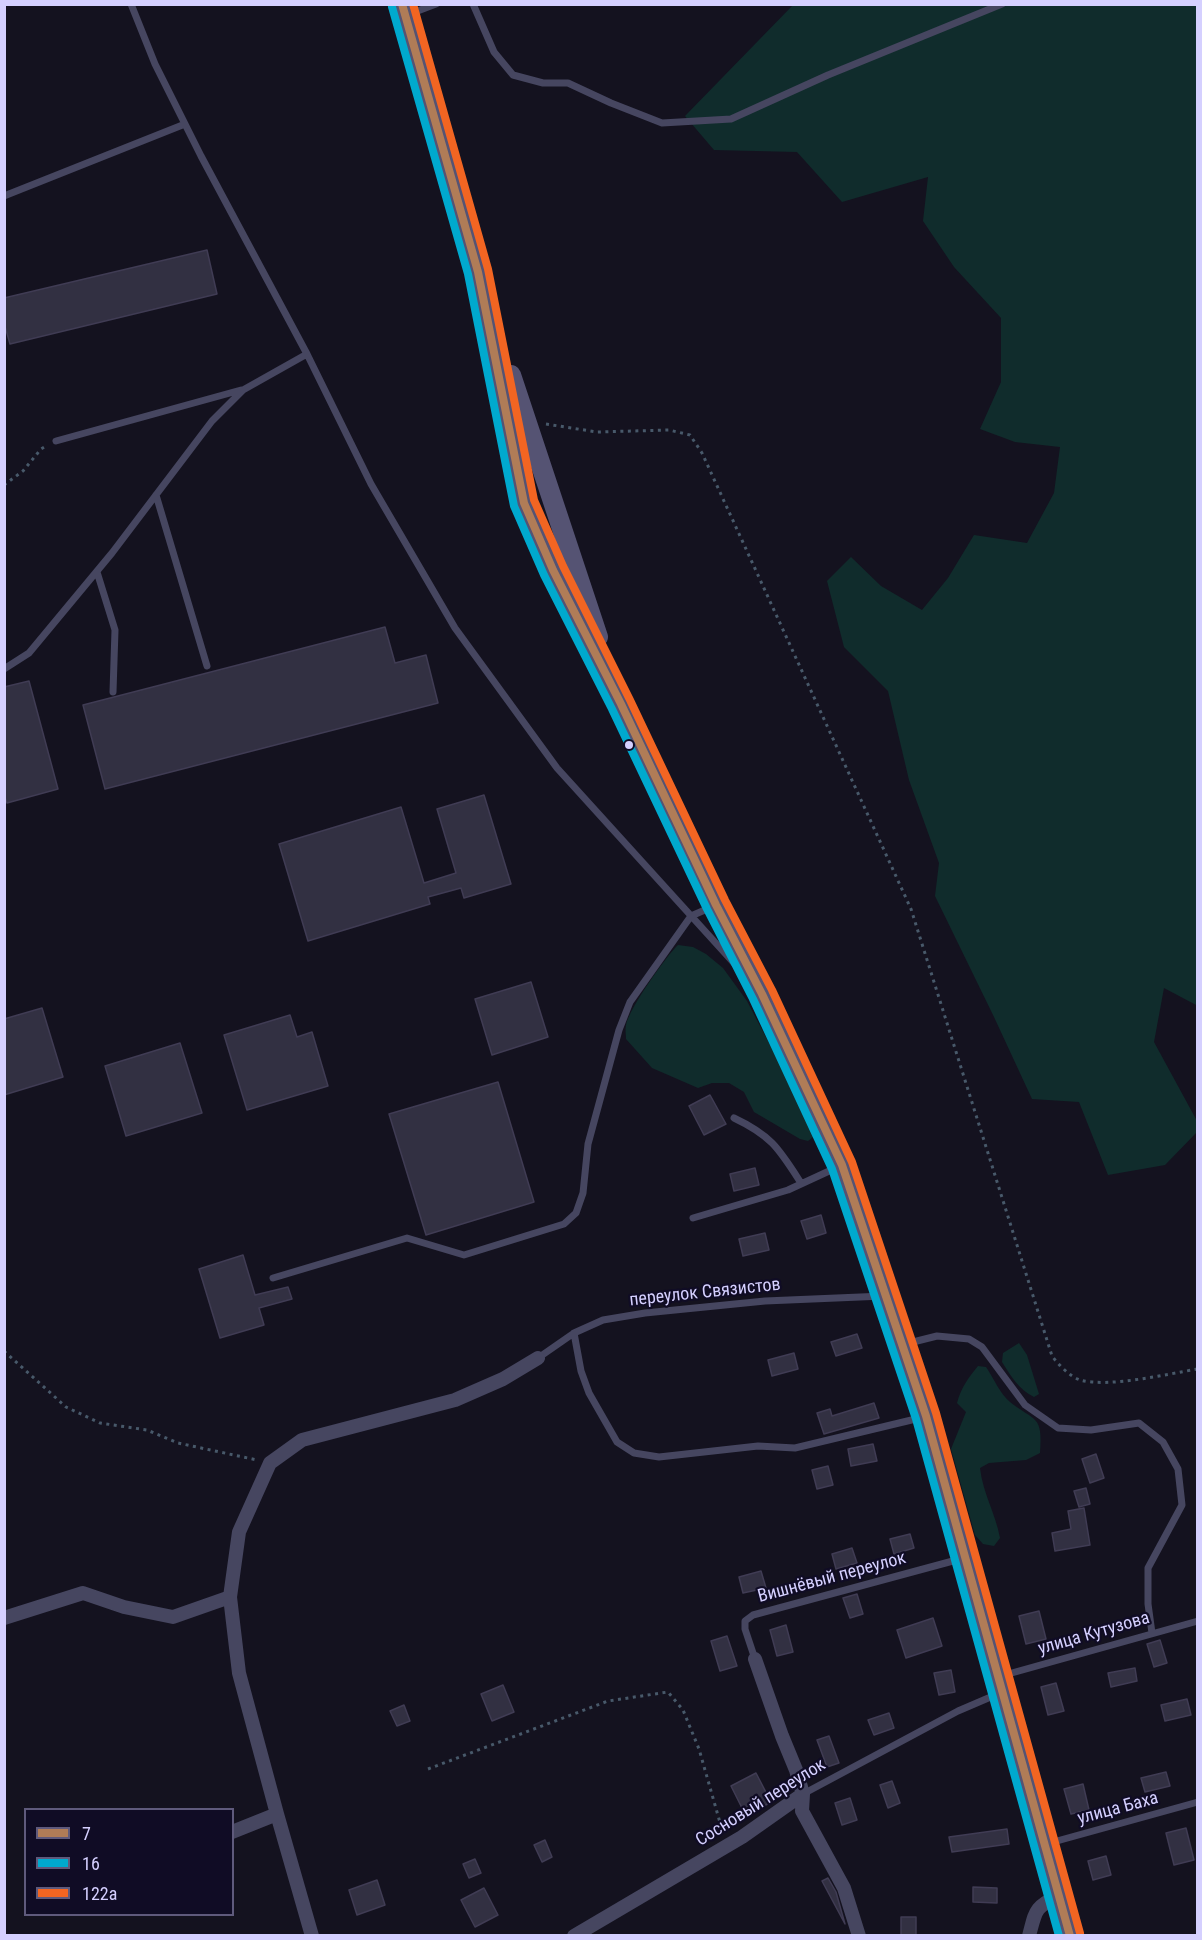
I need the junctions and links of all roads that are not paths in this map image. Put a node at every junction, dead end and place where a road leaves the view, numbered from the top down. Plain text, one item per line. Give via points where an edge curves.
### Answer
1 (131, 4) edge
2 (436, 4) edge
3 (473, 4) edge
4 (1002, 4) edge
5 (403, 10) edge
6 (185, 124) junction
7 (4, 196) edge
8 (478, 272) junction
9 (308, 354) junction
10 (243, 390) junction
11 (56, 441) road end
12 (156, 495) junction
13 (97, 572) junction
14 (207, 666) dead end
15 (4, 669) edge
16 (113, 692) dead end
17 (621, 704) junction
18 (716, 905) junction
19 (691, 916) junction
20 (762, 994) junction
21 (734, 1118) dead end
22 (842, 1165) junction
23 (801, 1183) junction
24 (693, 1218) dead end
25 (273, 1278) dead end
26 (887, 1296) junction
27 (574, 1333) junction
28 (903, 1344) junction
29 (538, 1358) joint
30 (926, 1416) junction
31 (966, 1557) junction
32 (230, 1597) junction
33 (4, 1618) edge
34 (1197, 1621) edge
35 (1152, 1633) junction
36 (755, 1659) joint
37 (1001, 1684) junction
38 (803, 1794) junction
39 (1197, 1802) edge
40 (277, 1814) junction
41 (234, 1831) edge
42 (1046, 1844) junction
43 (1059, 1895) junction
44 (312, 1935) edge
45 (574, 1935) edge
46 (859, 1935) edge
47 (1029, 1935) edge
48 (1070, 1935) edge

1 - 6 lane
2 - 5 lane
3 - 4 lane via 494,52 513,75 543,83 568,83 662,123 731,119
5 - 8 main road
6 - 7 lane
6 - 9 lane
8 - 17 main road
8 - 17 main road via 524,503 553,570
9 - 10 lane
9 - 19 lane via 371,484 455,628 557,768
10 - 11 lane
10 - 12 lane via 212,421
12 - 13 lane
12 - 14 lane
13 - 15 lane via 30,653
13 - 16 lane via 115,630
17 - 18 main road
18 - 19 lane
18 - 20 main road
19 - 20 lane
19 - 25 lane via 630,1002 588,1144 583,1193 576,1213 564,1224 464,1255 406,1239
20 - 22 main road
21 - 23 lane via 755,1128 777,1146
22 - 23 lane
22 - 26 main road
23 - 24 lane
26 - 27 lane, переулок Связистов via 765,1301 645,1313 603,1320
26 - 28 main road
27 - 29 lane, переулок Связистов
27 - 30 lane via 589,1393 617,1442 634,1453 659,1457 758,1446 795,1448
28 - 30 main road
28 - 35 lane via 937,1336 969,1340 982,1347 1025,1405 1058,1428 1091,1430 1139,1423 1163,1442 1178,1469 1182,1505 1148,1568
29 - 32 street via 455,1400 302,1440 270,1462 238,1532
30 - 31 main road
31 - 36 lane, Вишнёвый переулок via 753,1615 745,1621 745,1629
31 - 37 main road
32 - 33 street via 173,1617 83,1593
32 - 40 street via 239,1673
34 - 35 lane, улица Кутузова
35 - 37 lane, улица Кутузова
36 - 38 street
37 - 38 lane, Сосновый переулок
37 - 42 main road
38 - 45 street, Сосновый переулок via 727,1846
38 - 46 street via 802,1811 844,1888
39 - 42 lane, улица Баха
40 - 41 street
40 - 44 street
42 - 43 main road
43 - 47 street via 1036,1910
43 - 48 main road

